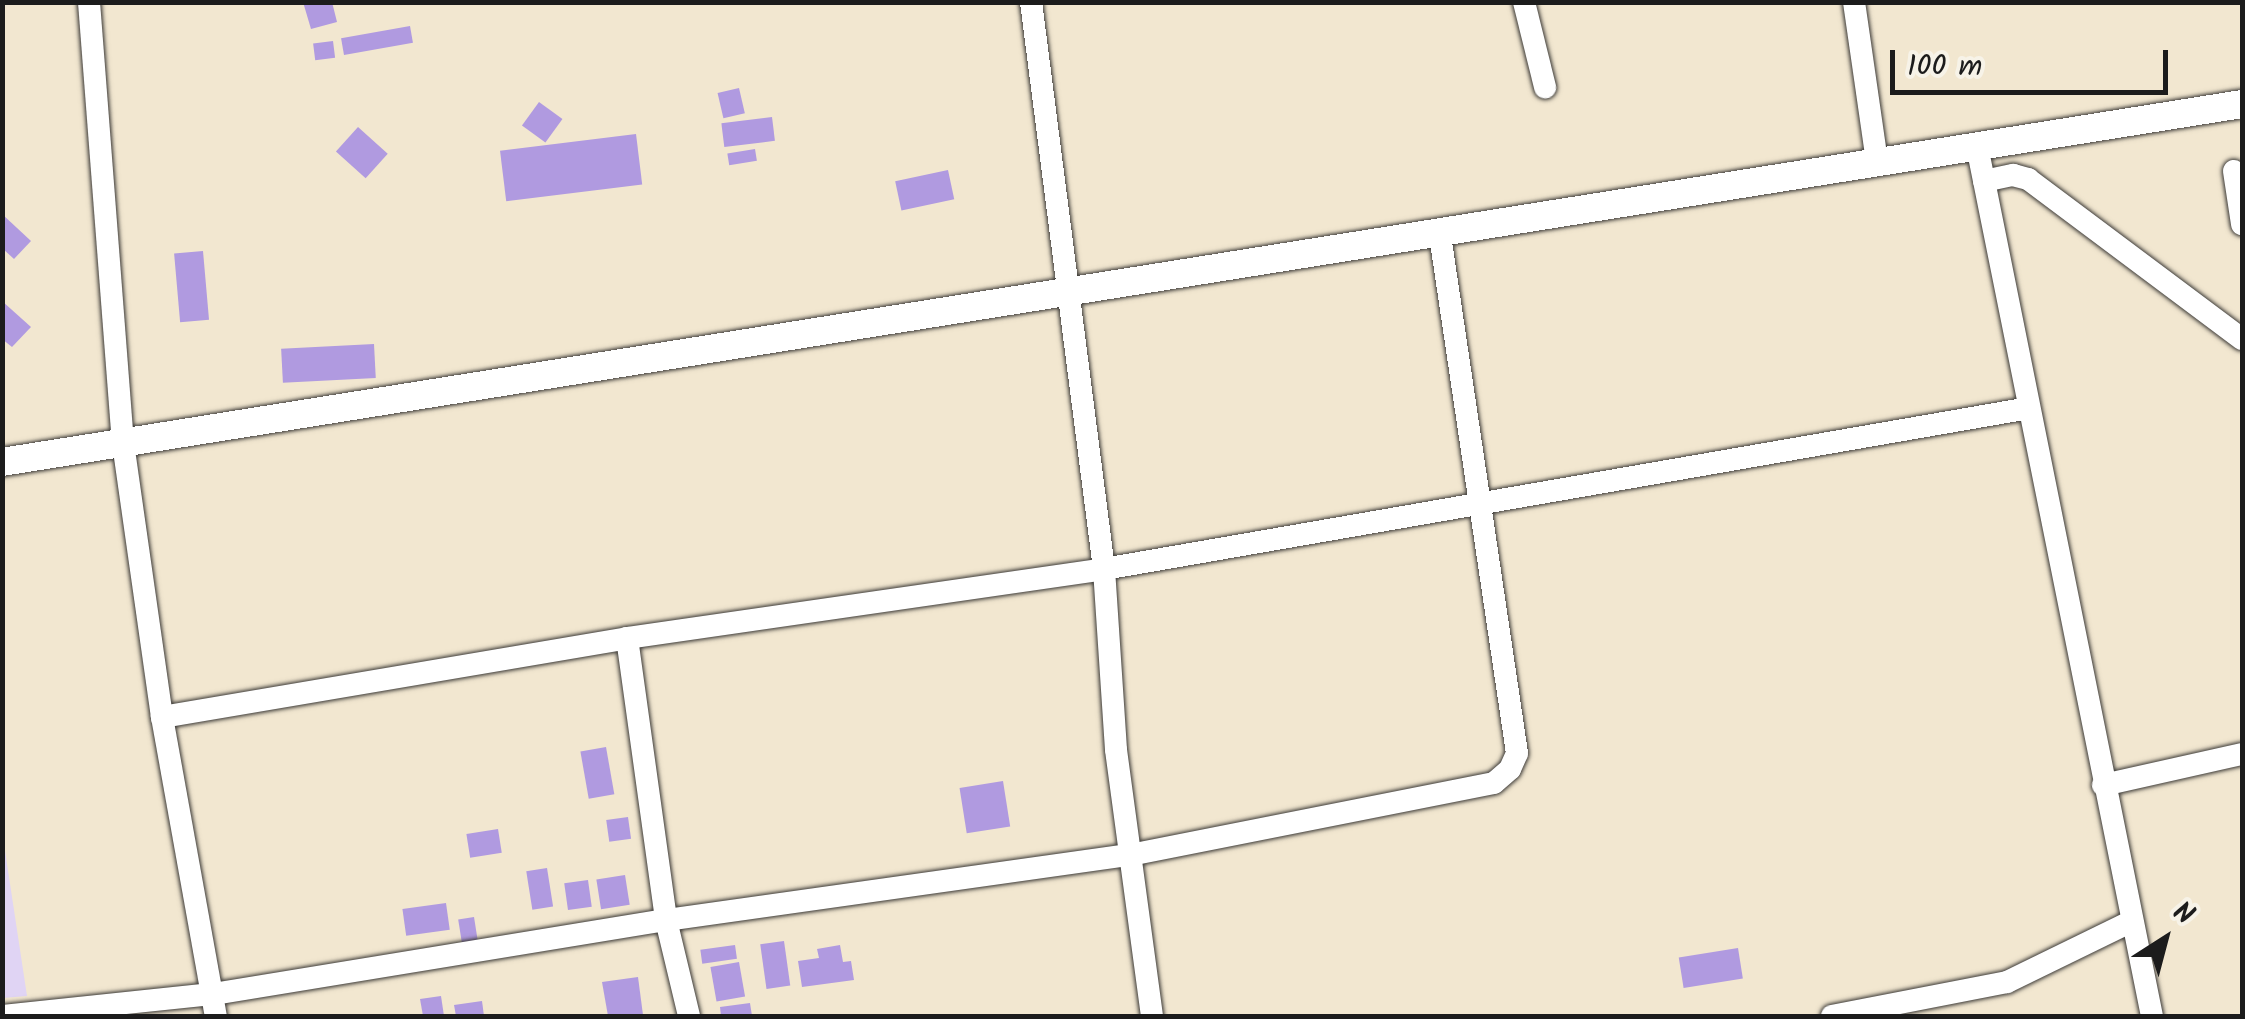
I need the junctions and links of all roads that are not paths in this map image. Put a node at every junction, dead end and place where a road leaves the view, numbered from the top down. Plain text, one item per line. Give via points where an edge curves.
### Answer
1 (89, 2) edge
2 (1031, 2) edge
3 (1524, 2) edge
4 (1854, 2) edge
5 (1544, 87) dead end
6 (2242, 104) edge
7 (1977, 146) junction
8 (1877, 162) junction
9 (2234, 171) dead end
10 (1984, 181) junction
11 (2242, 224) edge
12 (1440, 236) junction
13 (1066, 295) junction
14 (2242, 339) edge
15 (2028, 408) junction
16 (122, 443) junction
17 (2, 462) edge
18 (1483, 502) junction
19 (1104, 570) junction
20 (627, 638) junction
21 (162, 716) junction
22 (2242, 754) edge
23 (2102, 785) junction
24 (1130, 855) junction
25 (666, 920) junction
26 (2130, 922) junction
27 (215, 1005) edge
28 (2, 1016) edge
29 (689, 1016) edge
30 (1152, 1016) edge
31 (1832, 1016) edge
32 (2152, 1016) edge

1 - 16 street
2 - 13 street
3 - 5 street
4 - 8 street
6 - 7 street
7 - 8 street
7 - 10 street
8 - 12 street
9 - 11 street
10 - 14 street via 2028,179
10 - 15 street
12 - 13 street
12 - 18 street
13 - 16 street
13 - 19 street
15 - 18 street
15 - 23 street
16 - 17 street
16 - 21 street
18 - 19 street
18 - 24 street via 1517,753 1510,769 1494,783
19 - 20 street
19 - 24 street
20 - 21 street
20 - 25 street
21 - 27 street
22 - 23 street
23 - 26 street
24 - 25 street
24 - 30 street
25 - 27 street
25 - 29 street
26 - 31 street via 2007,982
26 - 32 street
27 - 28 street

